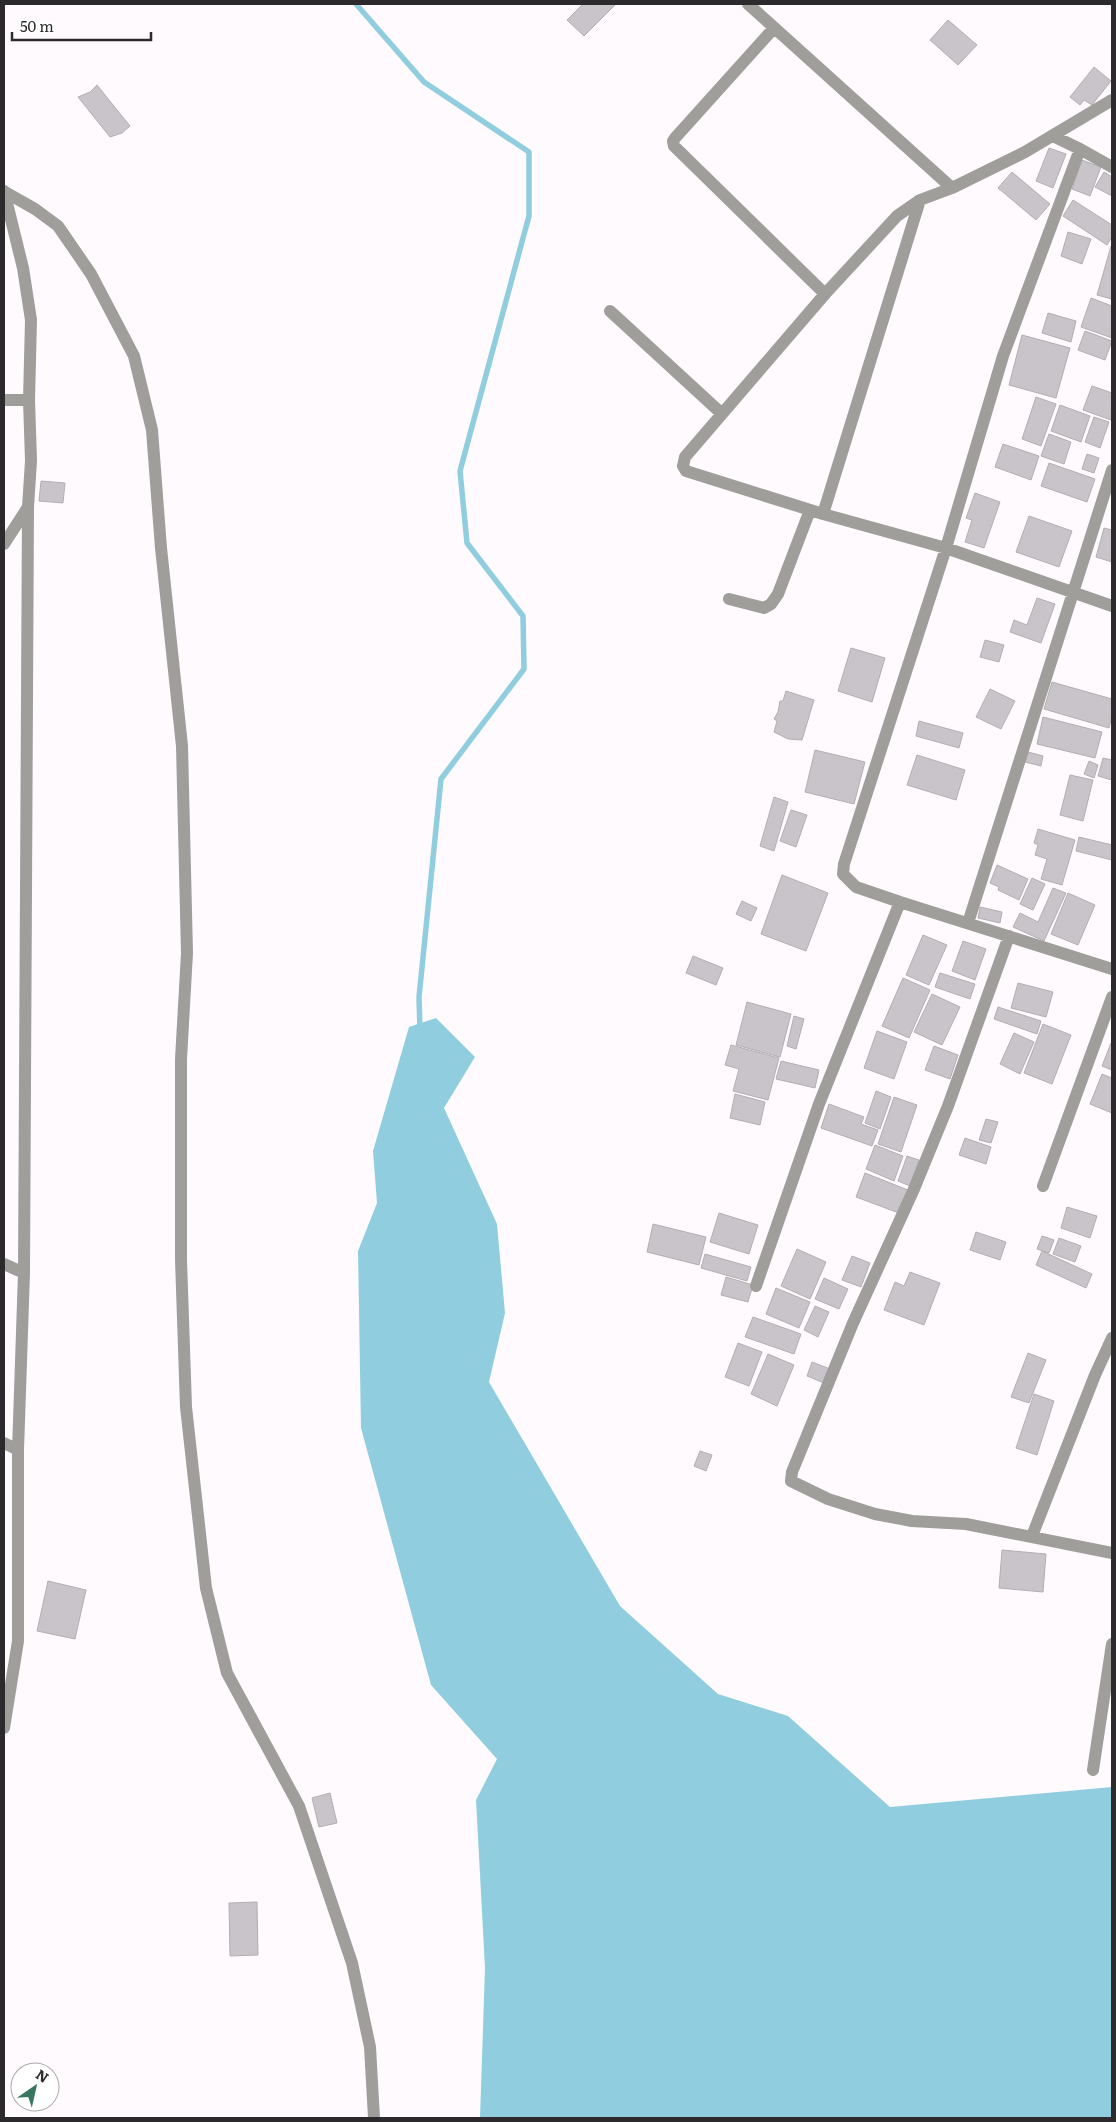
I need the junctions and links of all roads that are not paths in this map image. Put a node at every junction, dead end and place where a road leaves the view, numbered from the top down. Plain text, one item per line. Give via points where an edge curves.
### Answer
1 (748, 4) edge
2 (774, 28) junction
3 (1112, 100) edge
4 (1053, 136) junction
5 (1080, 149) junction
6 (1112, 167) edge
7 (952, 188) junction
8 (4, 192) edge
9 (920, 200) junction
10 (825, 294) junction
11 (610, 311) dead end
12 (4, 400) edge
13 (29, 400) junction
14 (721, 413) junction
15 (1112, 470) edge
16 (28, 508) junction
17 (810, 510) junction
18 (823, 514) junction
19 (4, 544) edge
20 (946, 548) junction
21 (1074, 592) junction
22 (729, 599) dead end
23 (1112, 606) edge
24 (900, 902) junction
25 (968, 923) junction
26 (1009, 936) junction
27 (1112, 969) edge
28 (1112, 997) edge
29 (1043, 1186) dead end
30 (4, 1264) edge
31 (24, 1273) junction
32 (756, 1286) dead end
33 (1112, 1338) edge
34 (4, 1443) edge
35 (18, 1450) junction
36 (1032, 1536) junction
37 (1112, 1553) edge
38 (1112, 1644) edge
39 (4, 1728) edge
40 (1092, 1770) dead end
41 (374, 2118) edge

1 - 2 street
2 - 7 street
2 - 10 street via 673,141 674,146
3 - 4 street
4 - 5 street
4 - 7 street
5 - 6 street
5 - 20 street via 1003,356
7 - 9 street
8 - 13 street via 23,268 31,320
8 - 41 street via 58,226 92,274 134,356 152,430 182,746 187,953 181,1059 181,1260 186,1406 206,1588 227,1673 299,1806 352,1963 370,2047
9 - 10 street via 897,216
9 - 18 street
10 - 14 street
11 - 14 street
12 - 13 street
13 - 16 street via 31,461
14 - 17 street via 685,457 683,466 686,471
15 - 21 street
16 - 19 street
16 - 31 street
17 - 18 street
17 - 22 street via 778,594 771,604 764,608
18 - 20 street
20 - 21 street
20 - 24 street via 844,864 843,874 856,887
21 - 23 street
21 - 25 street
24 - 25 street
24 - 32 street via 819,1104
25 - 26 street
26 - 27 street
26 - 36 street via 948,1106 853,1323 791,1481 828,1499 874,1514 966,1524
28 - 29 street
30 - 31 street
31 - 35 street
33 - 36 street via 1094,1375
34 - 35 street
35 - 39 street via 18,1641
36 - 37 street
38 - 40 street

